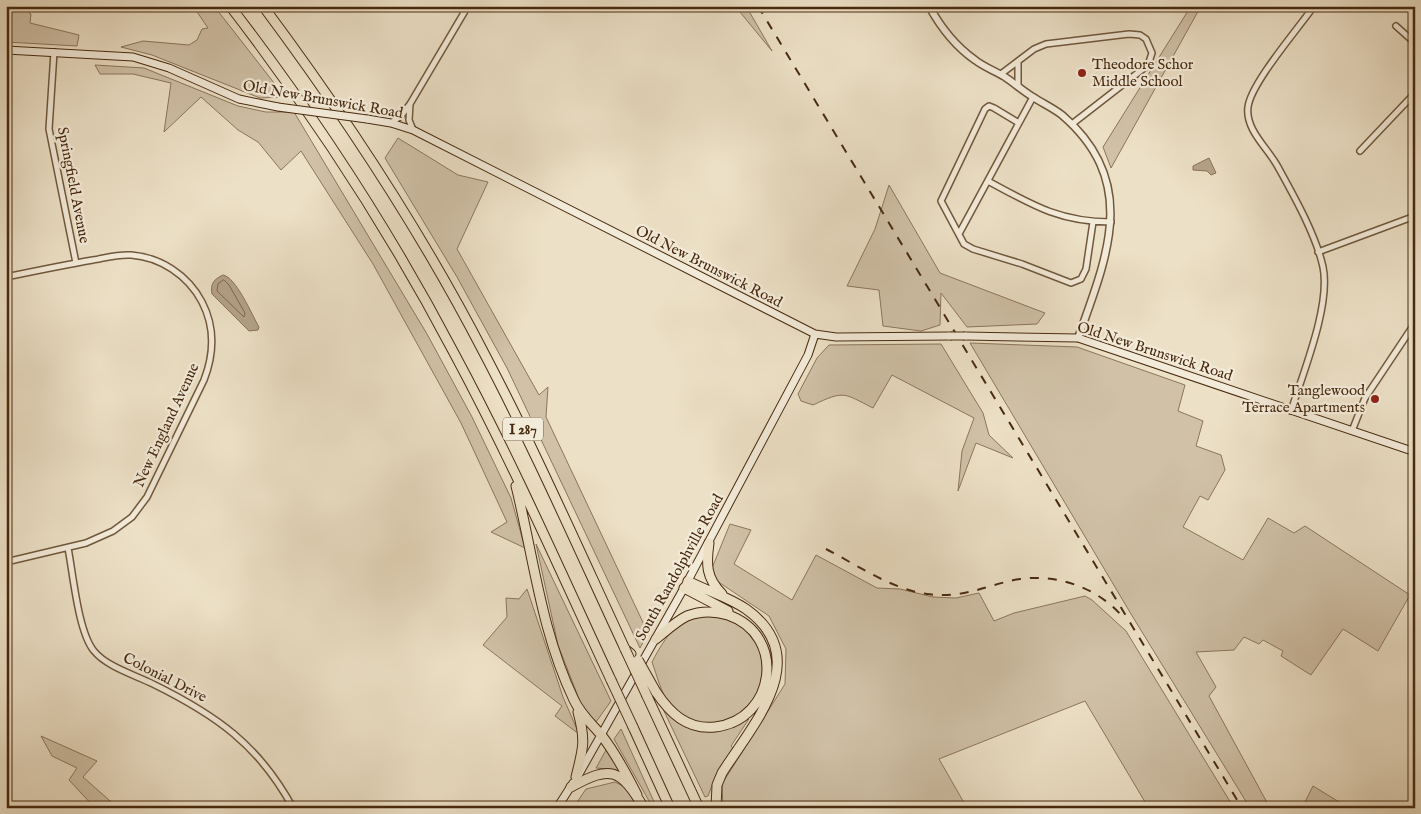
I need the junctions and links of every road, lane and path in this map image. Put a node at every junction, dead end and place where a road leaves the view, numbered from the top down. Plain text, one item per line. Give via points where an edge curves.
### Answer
1 (230, 6) edge
2 (263, 6) edge
3 (468, 6) edge
4 (929, 6) edge
5 (1314, 6) edge
6 (1396, 26) dead end
7 (1415, 43) edge
8 (6, 50) edge
9 (54, 52) junction
10 (1018, 63) junction
11 (1001, 74) junction
12 (1018, 86) junction
13 (1415, 93) edge
14 (1033, 97) junction
15 (410, 104) junction
16 (390, 123) junction
17 (1019, 123) junction
18 (1072, 124) junction
19 (413, 130) junction
20 (1360, 151) dead end
21 (988, 181) junction
22 (1415, 216) edge
23 (1093, 222) junction
24 (1112, 222) junction
25 (960, 232) junction
26 (1318, 252) junction
27 (76, 263) junction
28 (6, 278) edge
29 (1415, 323) edge
30 (815, 334) junction
31 (1078, 338) junction
32 (1291, 411) junction
33 (1352, 431) junction
34 (1415, 452) edge
35 (512, 468) junction
36 (709, 543) junction
37 (68, 548) junction
38 (6, 562) edge
39 (686, 585) junction
40 (726, 598) junction
41 (739, 618) junction
42 (656, 638) junction
43 (651, 694) junction
44 (575, 702) junction
45 (602, 736) junction
46 (576, 777) junction
47 (571, 787) junction
48 (636, 796) junction
49 (293, 808) edge
50 (557, 808) edge
51 (644, 808) edge
52 (670, 808) edge
53 (699, 808) edge
54 (716, 808) edge

1 - 35 highway, I 287 via 314,122 372,212 438,323
2 - 43 highway, I 287, bridge via 361,144 459,306 529,440 625,649
3 - 15 street
4 - 11 street via 952,40 976,61
5 - 26 street via 1252,92 1248,116 1254,133 1278,166
6 - 7 street
8 - 9 main road, Old New Brunswick Road
9 - 16 main road, Old New Brunswick Road, bridge via 133,57 150,61 239,99
9 - 27 street, Springfield Avenue via 49,129
10 - 11 street
10 - 12 street
10 - 18 street via 1034,49 1046,44 1129,34 1146,38 1152,53 1146,67
11 - 12 street
12 - 14 street
13 - 20 street
14 - 17 street
14 - 18 street
15 - 16 street via 401,116
15 - 19 street via 409,120
16 - 19 main road, Old New Brunswick Road
17 - 21 street
17 - 25 street via 990,106 985,110 941,201
18 - 24 street via 1089,145 1103,173 1110,196
19 - 30 main road, Old New Brunswick Road
21 - 23 street via 1047,212 1067,219
21 - 25 street
22 - 26 street
23 - 24 street
23 - 25 street via 1086,269 1081,279 1071,283 973,250 964,244
24 - 31 street via 1107,255
26 - 32 street via 1323,268 1322,310
27 - 28 street, New England Avenue
27 - 37 street, New England Avenue via 130,255 155,260 172,269 189,283 202,303 210,323 212,350 204,380 142,505 113,532
29 - 33 street via 1365,398
30 - 31 main road, Old New Brunswick Road, bridge via 836,337
30 - 36 main road, South Randolphville Road via 808,355
31 - 32 main road, Old New Brunswick Road
32 - 33 main road, Old New Brunswick Road
33 - 34 main road, Old New Brunswick Road
35 - 44 highway via 547,632
35 - 52 highway, I 287, bridge
36 - 39 main road, South Randolphville Road
36 - 40 highway via 708,573 714,586
37 - 38 street, New England Avenue
37 - 49 street, Colonial Drive via 84,629 93,650 108,661 194,704 224,725 262,762
39 - 40 highway
39 - 41 highway
39 - 42 main road, South Randolphville Road
40 - 54 highway via 747,610 763,625 774,644 778,668 777,680 767,704 722,773 717,785
41 - 42 highway via 712,612 698,613 681,620
41 - 43 highway via 760,641 767,661 767,677 762,692 754,707 744,716 716,726 688,724
42 - 45 main road, South Randolphville Road
43 - 53 highway, I 287
44 - 45 highway via 585,719
44 - 46 highway via 584,731
45 - 46 main road, South Randolphville Road
45 - 48 highway via 627,775
46 - 47 main road, South Randolphville Road
47 - 48 highway via 597,773 611,773 623,779
47 - 50 main road, South Randolphville Road
48 - 51 highway

